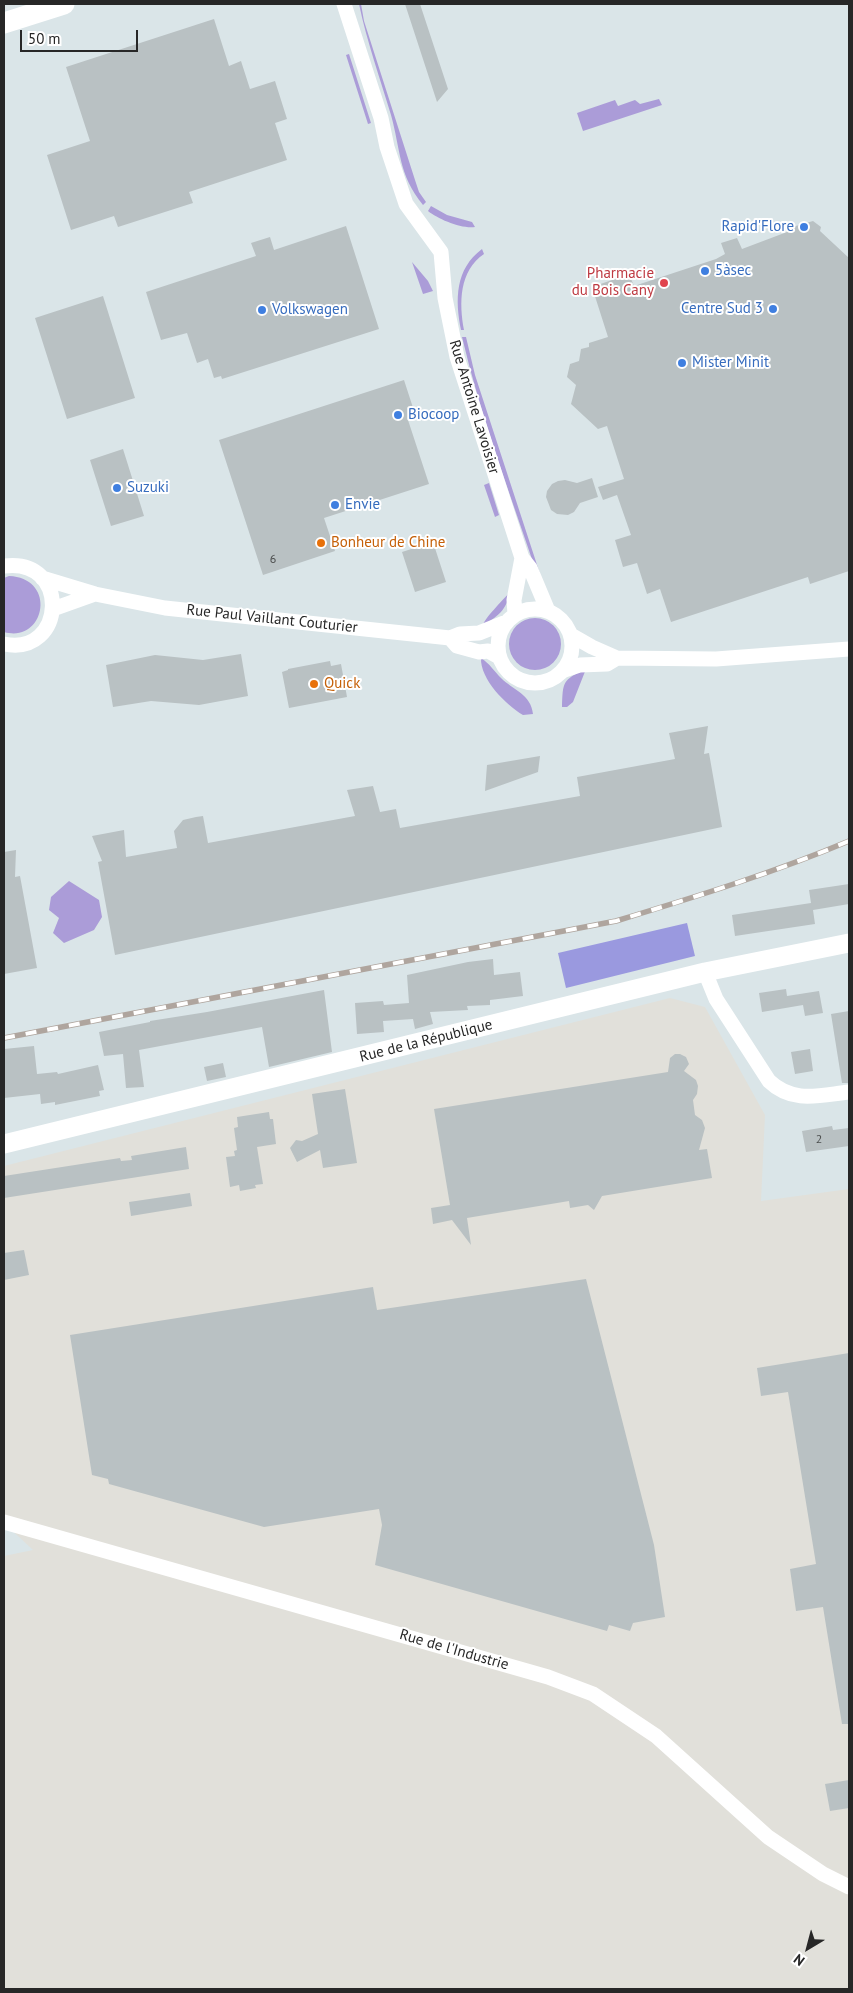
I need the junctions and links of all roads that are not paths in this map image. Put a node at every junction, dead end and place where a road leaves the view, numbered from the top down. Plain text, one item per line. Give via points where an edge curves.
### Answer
1 (64, 4) edge
2 (344, 4) edge
3 (4, 23) edge
4 (522, 558) junction
5 (6, 563) edge
6 (42, 578) junction
7 (95, 594) junction
8 (53, 609) junction
9 (548, 611) junction
10 (510, 618) junction
11 (571, 635) junction
12 (450, 638) junction
13 (4, 644) edge
14 (849, 649) edge
15 (499, 657) junction
16 (616, 658) junction
17 (562, 670) junction
18 (849, 943) edge
19 (705, 972) junction
20 (849, 1092) edge
21 (4, 1144) edge
22 (4, 1523) edge
23 (849, 1887) edge

1 - 3 main road
2 - 4 street, Rue Antoine Lavoisier via 406,204 441,252 445,298 457,357
4 - 9 street, Rue Antoine Lavoisier via 530,568
4 - 10 street, Rue Antoine Lavoisier
5 - 6 street, Rue Paul Vaillant Couturier via 33,570
6 - 7 street, Rue Paul Vaillant Couturier
6 - 8 street via 51,592
7 - 8 street
7 - 12 street, Rue Paul Vaillant Couturier via 165,608
8 - 13 street via 48,625 36,638 22,644
9 - 10 street via 526,609
9 - 11 street via 559,617
10 - 12 street, Rue Paul Vaillant Couturier via 479,632
10 - 15 street via 498,638
11 - 16 street
11 - 17 street via 571,654
12 - 15 street, Rue Paul Vaillant Couturier via 458,646 488,651
14 - 16 street via 716,659
15 - 17 street via 510,674 528,682 546,681
16 - 17 street via 607,664 580,665
18 - 19 street, Rue de la République
19 - 20 street via 716,999 776,1088 790,1095 806,1097
19 - 21 street, Rue de la République
22 - 23 street, Rue de l'Industrie via 548,1677 593,1694 656,1736 768,1837 810,1866

